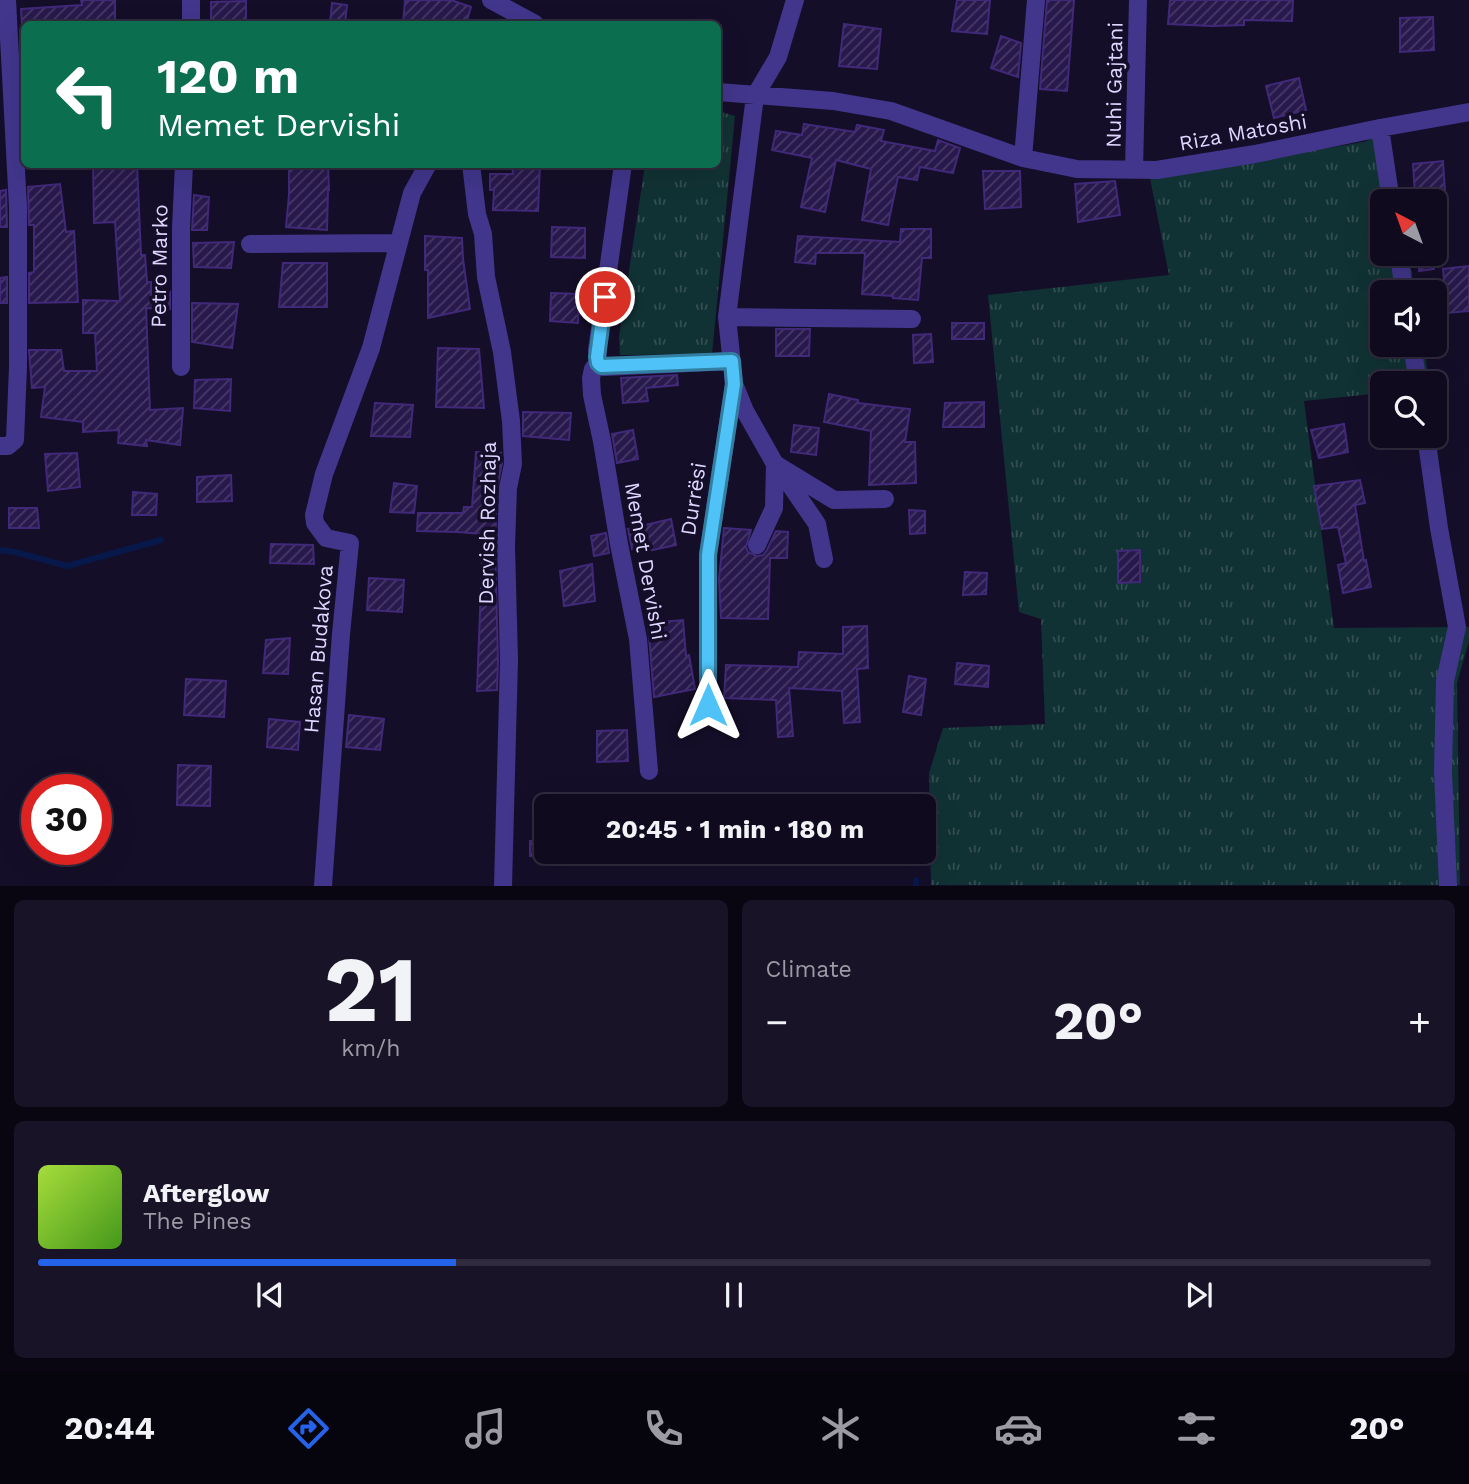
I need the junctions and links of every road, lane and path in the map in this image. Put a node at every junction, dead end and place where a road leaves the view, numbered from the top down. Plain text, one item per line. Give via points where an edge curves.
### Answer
1 (7, 0) edge
2 (191, 0) edge
3 (491, 0) edge
4 (795, 0) edge
5 (1036, 0) edge
6 (1138, 0) edge
7 (191, 21) edge
8 (523, 21) edge
9 (721, 92) edge
10 (755, 96) junction
11 (1469, 112) edge
12 (1380, 128) junction
13 (1023, 158) junction
14 (184, 168) edge
15 (426, 168) edge
16 (471, 168) edge
17 (622, 168) edge
18 (1134, 170) junction
19 (1389, 189) edge
20 (399, 243) junction
21 (250, 244) dead end
22 (727, 317) junction
23 (912, 319) dead end
24 (732, 361) junction
25 (598, 363) junction
26 (181, 367) dead end
27 (734, 384) junction
28 (0, 446) edge
29 (1428, 448) edge
30 (775, 464) junction
31 (885, 499) dead end
32 (757, 545) dead end
33 (824, 559) dead end
34 (708, 705) dead end
35 (649, 771) dead end
36 (323, 886) edge
37 (503, 886) edge
38 (1448, 886) edge

1 - 28 street via 18,207 18,367 15,440
2 - 7 street
3 - 8 street
4 - 10 street via 778,57
5 - 13 street
6 - 18 street, Nuhi Gajtani
9 - 10 street, Riza Matoshi
10 - 13 street, Riza Matoshi via 833,101 891,111
10 - 22 street, Durrësi
11 - 12 street, Riza Matoshi
12 - 18 street, Riza Matoshi via 1218,160
12 - 19 street
13 - 18 street, Riza Matoshi via 1077,169
14 - 26 street, Petro Marko
15 - 20 street, Hasan Budakova via 412,193
16 - 37 street, Dervish Rozhaja via 486,277 502,352 513,464 506,546 509,660
17 - 25 street, Memet Dervishi
20 - 21 street
20 - 36 street, Hasan Budakova via 371,348 324,474 314,515 326,538 350,543
22 - 23 street
22 - 24 street, Durrësi
24 - 25 street via 604,367
24 - 27 street, Durrësi
25 - 35 street, Memet Dervishi via 591,378 592,395 638,639
27 - 30 street, Durrësi
27 - 34 street, Durrësi via 708,555
29 - 38 street via 1457,627 1445,681
30 - 31 street, Durrësi via 834,500
30 - 32 street via 774,508
30 - 33 street, Durrësi via 817,524

